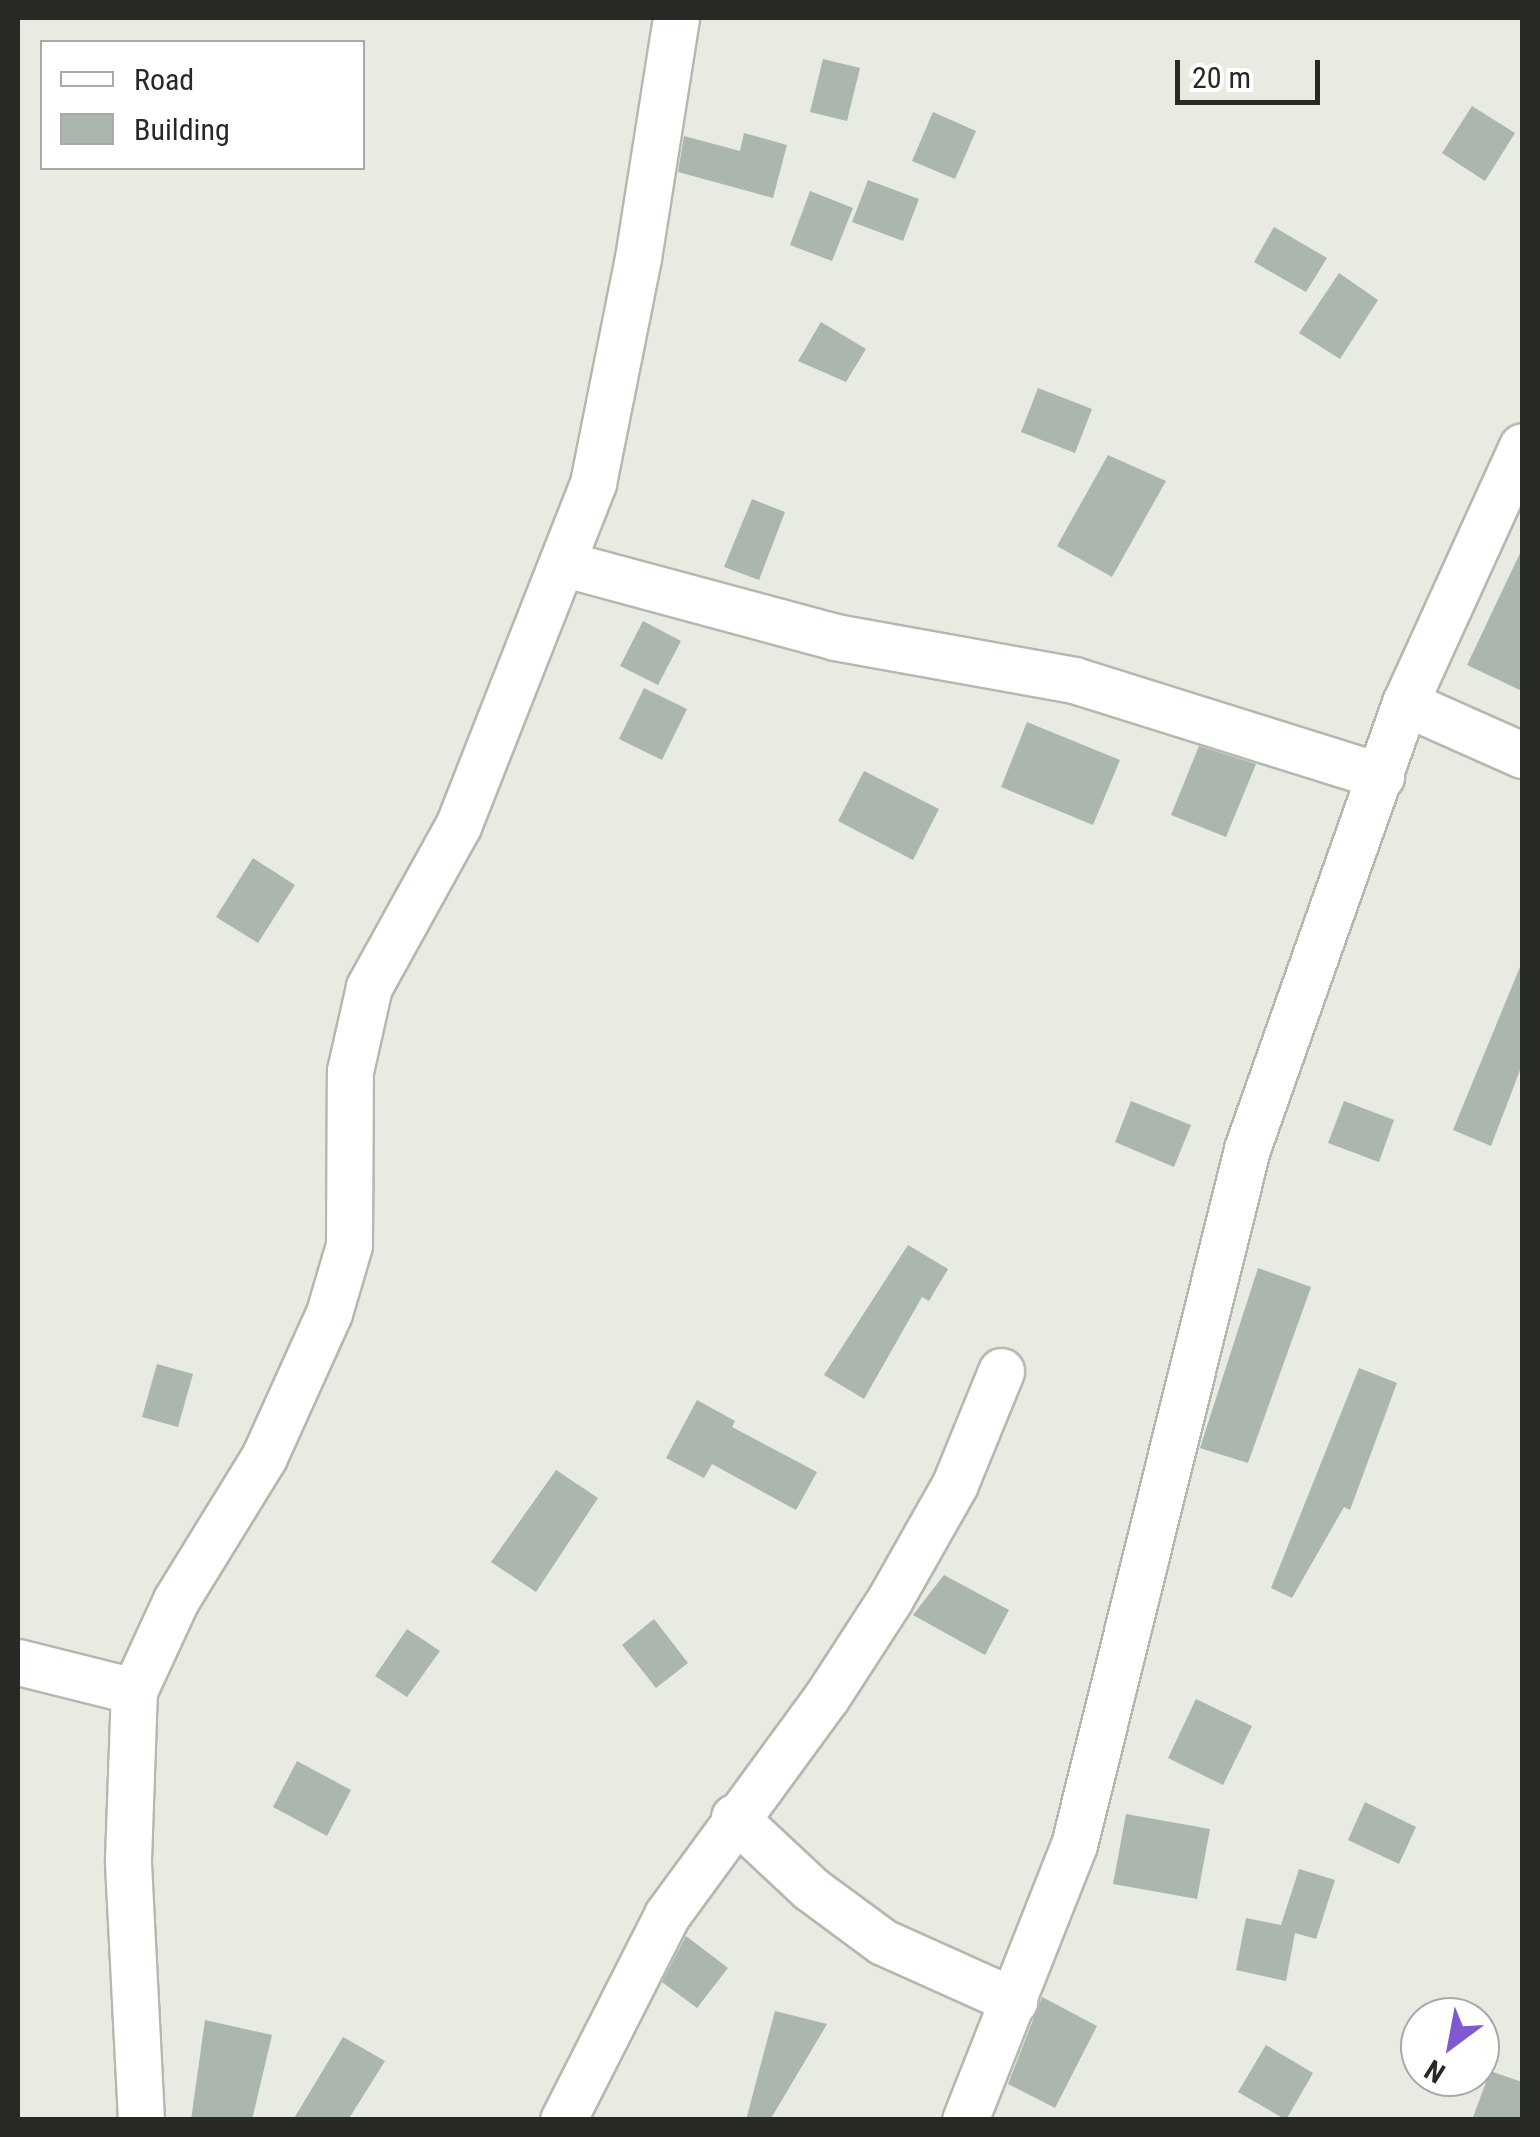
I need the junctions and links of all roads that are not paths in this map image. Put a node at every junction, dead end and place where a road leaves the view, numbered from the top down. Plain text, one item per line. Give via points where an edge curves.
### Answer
1 (676, 18) edge
2 (1522, 446) edge
3 (565, 564) junction
4 (1405, 703) junction
5 (1522, 755) edge
6 (1381, 776) junction
7 (1001, 1371) dead end
8 (18, 1662) edge
9 (134, 1691) junction
10 (734, 1816) junction
11 (1014, 2001) junction
12 (968, 2118) edge
13 (141, 2120) edge
14 (562, 2120) edge

1 - 3 street via 596,464
2 - 4 street
3 - 6 street via 835,638 1074,680
3 - 9 street via 444,858 369,988 350,1071 349,1245 329,1313 264,1457 176,1600
4 - 5 street
4 - 6 street
6 - 11 street via 1247,1149 1074,1845
7 - 10 street via 955,1484 890,1599 826,1698
8 - 9 street
9 - 13 street via 128,1860
10 - 11 street via 811,1888 883,1942
10 - 14 street via 667,1915
11 - 12 street

